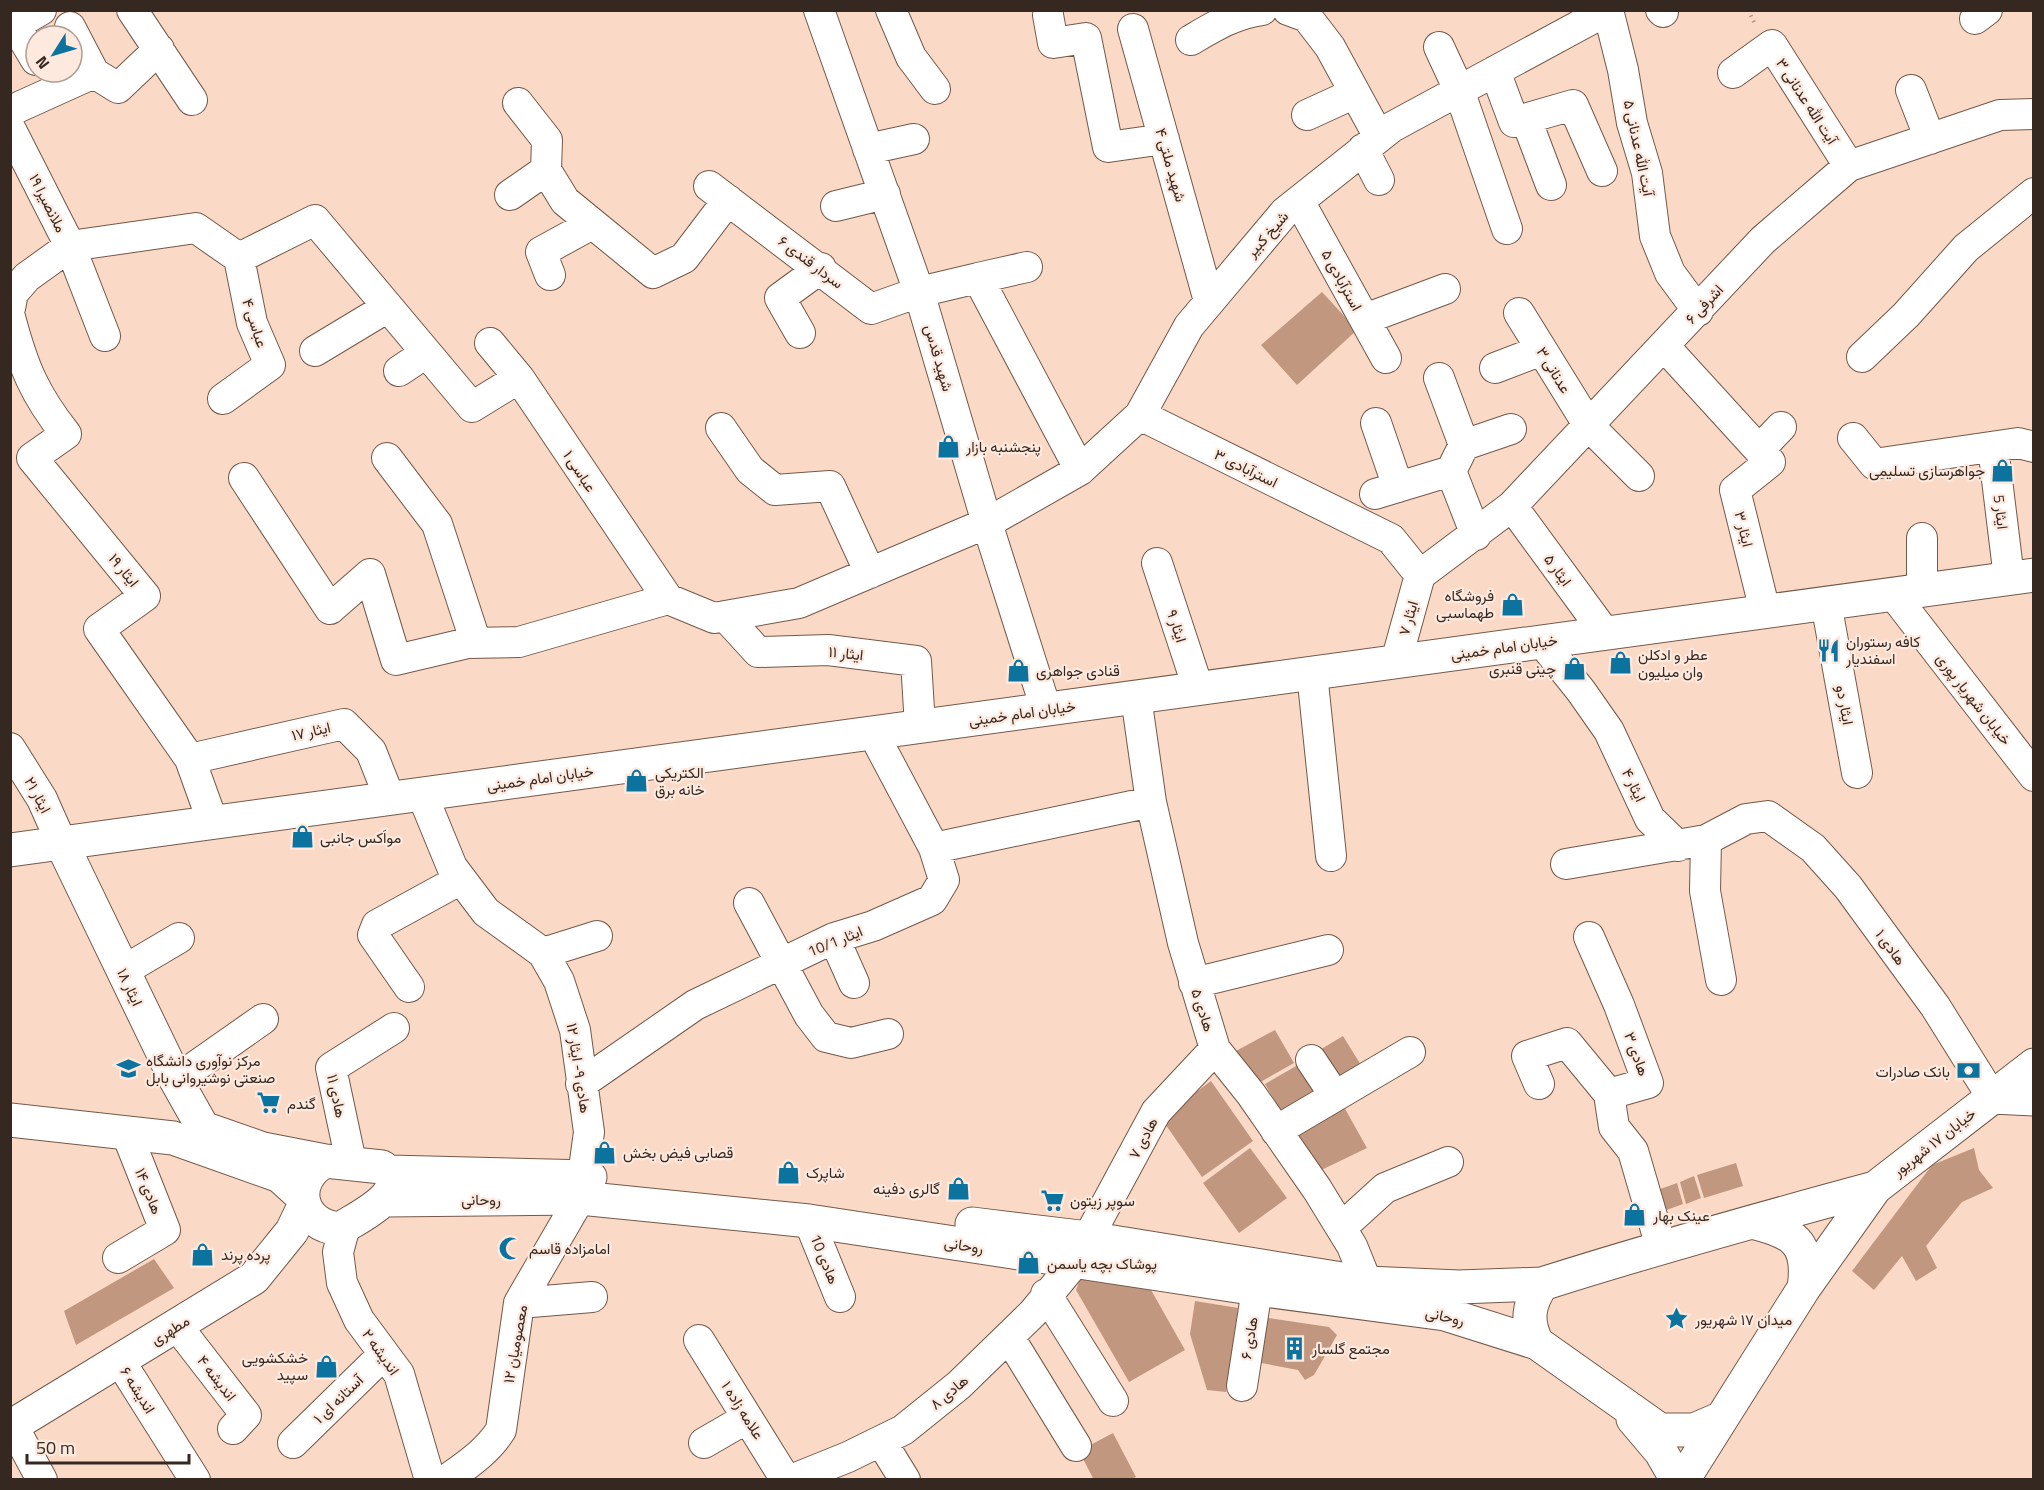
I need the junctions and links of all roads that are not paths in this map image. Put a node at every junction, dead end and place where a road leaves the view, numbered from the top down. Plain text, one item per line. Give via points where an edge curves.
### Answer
1 (41, 10) edge
2 (132, 10) edge
3 (819, 10) edge
4 (891, 10) edge
5 (1287, 10) edge
6 (1608, 10) edge
7 (1253, 11) edge
8 (1048, 15) dead end
9 (1133, 29) dead end
10 (24, 40) edge
11 (1191, 40) dead end
12 (1439, 47) dead end
13 (159, 49) junction
14 (84, 54) edge
15 (1495, 71) junction
16 (94, 73) junction
17 (1733, 73) dead end
18 (84, 75) edge
19 (45, 84) edge
20 (935, 89) dead end
21 (1459, 90) junction
22 (1911, 90) dead end
23 (1355, 93) junction
24 (192, 100) dead end
25 (518, 103) dead end
26 (10, 111) edge
27 (2034, 114) edge
28 (1307, 115) dead end
29 (1526, 118) junction
30 (10, 128) edge
31 (914, 139) dead end
32 (1164, 139) junction
33 (1930, 139) junction
34 (1371, 143) junction
35 (868, 149) junction
36 (1849, 166) junction
37 (546, 170) junction
38 (1602, 171) dead end
39 (1379, 180) dead end
40 (1551, 186) dead end
41 (885, 194) junction
42 (2034, 194) edge
43 (510, 195) dead end
44 (1299, 201) junction
45 (836, 206) dead end
46 (592, 224) junction
47 (1507, 229) dead end
48 (70, 246) junction
49 (239, 258) junction
50 (1027, 267) dead end
51 (820, 268) junction
52 (550, 275) dead end
53 (978, 278) junction
54 (1445, 289) dead end
55 (920, 292) junction
56 (1209, 301) junction
57 (11, 303) edge
58 (388, 307) junction
59 (1698, 311) junction
60 (1519, 313) dead end
61 (1365, 319) junction
62 (800, 333) dead end
63 (105, 336) dead end
64 (490, 343) dead end
65 (1665, 346) junction
66 (1542, 350) junction
67 (315, 351) dead end
68 (426, 353) junction
69 (1862, 357) dead end
70 (1386, 358) dead end
71 (1495, 368) dead end
72 (399, 371) dead end
73 (519, 378) junction
74 (1439, 378) dead end
75 (20, 386) edge
76 (223, 399) dead end
77 (1140, 415) junction
78 (1376, 423) dead end
79 (1589, 426) junction
80 (1781, 426) dead end
81 (721, 428) dead end
82 (1511, 429) dead end
83 (1853, 438) dead end
84 (1993, 447) junction
85 (2034, 447) edge
86 (1765, 456) junction
87 (387, 458) dead end
88 (1457, 458) junction
89 (1080, 470) junction
90 (1639, 476) dead end
91 (244, 477) dead end
92 (1512, 506) junction
93 (987, 524) junction
94 (1476, 535) junction
95 (1922, 538) dead end
96 (1157, 563) dead end
97 (870, 573) junction
98 (1420, 575) junction
99 (2021, 576) edge
100 (1908, 592) junction
101 (668, 599) junction
102 (1826, 603) junction
103 (1765, 611) junction
104 (725, 616) junction
105 (1605, 633) junction
106 (1541, 642) junction
107 (476, 643) junction
108 (1399, 661) junction
109 (1312, 673) junction
110 (1198, 688) junction
111 (1136, 697) junction
112 (1046, 709) junction
113 (920, 726) junction
114 (873, 733) junction
115 (10, 748) edge
116 (190, 759) junction
117 (1857, 772) dead end
118 (2034, 776) edge
119 (422, 794) junction
120 (390, 799) junction
121 (1151, 802) junction
122 (213, 823) junction
123 (62, 843) junction
124 (1692, 843) junction
125 (934, 848) junction
126 (10, 850) edge
127 (1331, 856) dead end
128 (1566, 864) dead end
129 (461, 879) junction
130 (749, 903) dead end
131 (597, 936) dead end
132 (1589, 936) dead end
133 (834, 938) junction
134 (179, 939) dead end
135 (1328, 950) dead end
136 (543, 953) junction
137 (783, 963) junction
138 (123, 971) junction
139 (1721, 980) dead end
140 (854, 983) dead end
141 (1194, 983) junction
142 (410, 987) dead end
143 (263, 1019) dead end
144 (394, 1028) dead end
145 (888, 1034) dead end
146 (1215, 1049) junction
147 (1410, 1052) dead end
148 (1311, 1060) dead end
149 (2034, 1065) edge
150 (176, 1080) junction
151 (581, 1084) junction
152 (1539, 1084) dead end
153 (1609, 1094) junction
154 (1335, 1096) junction
155 (1992, 1097) junction
156 (2034, 1099) edge
157 (10, 1120) edge
158 (1276, 1131) junction
159 (165, 1134) junction
160 (338, 1162) junction
161 (1448, 1162) dead end
162 (387, 1186) junction
163 (581, 1187) junction
164 (1875, 1188) junction
165 (304, 1201) junction
166 (809, 1221) junction
167 (1752, 1222) junction
168 (342, 1227) junction
169 (1341, 1228) junction
170 (1661, 1247) junction
171 (1082, 1250) junction
172 (118, 1258) dead end
173 (1184, 1266) junction
174 (254, 1278) junction
175 (1367, 1283) junction
176 (1542, 1284) junction
177 (1804, 1288) junction
178 (1257, 1289) junction
179 (1046, 1294) junction
180 (592, 1297) dead end
181 (840, 1297) dead end
182 (519, 1303) junction
183 (177, 1326) junction
184 (1009, 1337) junction
185 (699, 1340) dead end
186 (1537, 1343) junction
187 (384, 1354) junction
188 (120, 1361) junction
189 (1242, 1386) dead end
190 (1113, 1401) dead end
191 (1618, 1401) junction
192 (747, 1418) junction
193 (1722, 1418) junction
194 (12, 1426) edge
195 (233, 1429) dead end
196 (881, 1441) junction
197 (293, 1443) dead end
198 (704, 1443) dead end
199 (1076, 1446) dead end
200 (42, 1479) edge
201 (195, 1479) edge
202 (430, 1479) edge
203 (446, 1479) edge
204 (789, 1479) edge
205 (905, 1479) edge
206 (1677, 1479) edge
207 (1683, 1479) edge

1 - 10 street via 15,25
2 - 13 street
3 - 35 street, شهید قدس
4 - 20 street via 910,57
5 - 23 street via 1307,17 1330,47
6 - 15 street, شیخ کبیر
6 - 59 street, آیت الله عدنانی ۵ via 1647,174 1655,236 1670,273
7 - 11 street via 1217,24
8 - 32 street via 1053,43 1086,38 1108,147
9 - 32 street, شهید ملتی ۴
12 - 21 street
13 - 16 street via 118,88
13 - 24 street
14 - 16 street
15 - 21 street, شیخ کبیر
15 - 29 street via 1514,122
16 - 18 street
17 - 36 street, آیت الله عدنانی ۳ via 1772,45
19 - 26 street
21 - 34 street, شیخ کبیر via 1392,126
21 - 47 street
22 - 33 street
23 - 28 street
23 - 34 street
25 - 37 street via 548,140
27 - 33 street, اشرفی ۶ via 2000,115
29 - 38 street via 1574,105
29 - 40 street
30 - 48 street, ملانصیرا ۱۹
31 - 35 street
32 - 56 street, شهید ملتی ۴
33 - 36 street, اشرفی ۶
34 - 39 street
34 - 44 street, شیخ کبیر
35 - 41 street, شهید قدس
36 - 59 street, اشرفی ۶ via 1763,240
37 - 43 street
37 - 46 street via 565,201
41 - 45 street
41 - 55 street, شهید قدس
42 - 69 street via 1966,248
44 - 56 street, شیخ کبیر via 1284,212
44 - 61 street, استرآبادی ۵
46 - 51 street, سردار قندی ۶ via 653,273 684,258 718,193
46 - 52 street via 541,252
48 - 49 street via 196,228
48 - 57 street, ایثار ١٩ via 27,277
48 - 63 street, ملانصیرا ۱۹
49 - 58 street via 315,220
49 - 76 street, عباسی ۴ via 252,322 270,365
50 - 53 street
51 - 55 street, سردار قندی ۶ via 871,309
51 - 62 street via 780,298
53 - 55 street
53 - 89 street
54 - 61 street
55 - 93 street, شهید قدس
56 - 77 street, شیخ کبیر via 1188,326
57 - 75 street, ایثار ١٩ via 21,358
58 - 67 street
58 - 68 street
59 - 65 street, اشرفی ۶
60 - 66 street, عدنانی ۳
61 - 70 street, استرآبادی ۵
64 - 73 street, عباسی ۱
65 - 79 street, اشرفی ۶
65 - 86 street
66 - 71 street
66 - 79 street, عدنانی ۳
68 - 72 street
68 - 73 street via 472,407
73 - 101 street, عباسی ۱
74 - 88 street
75 - 116 street, ایثار ١٩ via 41,403 66,434 32,458 145,596 99,629
77 - 89 street, شیخ کبیر
77 - 98 street, استرآبادی ٣ via 1391,539
78 - 88 street via 1386,491
79 - 90 street, عدنانی ۳
79 - 92 street, اشرفی ۶
80 - 86 street
81 - 97 street via 750,470 775,490 830,486
82 - 88 street
83 - 84 street via 1874,464
84 - 85 street via 2018,443
84 - 99 street, ایثار 5
86 - 103 street, ایثار ۳ via 1735,490
87 - 107 street via 437,525
88 - 94 street
89 - 93 street, شیخ کبیر
91 - 107 street via 330,609 370,574 396,660
92 - 94 street, اشرفی ۶
92 - 105 street, ایثار ۵
93 - 97 street, شیخ کبیر
93 - 112 street, شهید قدس
94 - 98 street, اشرفی ۶
95 - 100 street
96 - 110 street, ایثار ۹
97 - 104 street, شیخ کبیر via 799,603
98 - 108 street, ایثار ۷
99 - 100 main road, خیابان امام خمینی
100 - 102 main road, خیابان امام خمینی
100 - 118 street, خیابان شهریار پوری
101 - 104 street via 714,618
101 - 107 street via 519,642
102 - 103 main road, خیابان امام خمینی
102 - 117 street, ایثار دو
103 - 105 main road, خیابان امام خمینی
104 - 113 street, ایثار ۱۱ via 758,652 828,650 916,661
105 - 106 main road, خیابان امام خمینی
106 - 108 main road, خیابان امام خمینی
106 - 124 street, ایثار ۴ via 1609,731 1650,819
108 - 109 main road, خیابان امام خمینی
109 - 110 main road, خیابان امام خمینی
109 - 127 street
110 - 111 main road, خیابان امام خمینی
111 - 112 main road, خیابان امام خمینی
111 - 121 street, هادی ۵
112 - 113 main road, خیابان امام خمینی
113 - 114 main road, خیابان امام خمینی
114 - 119 main road, خیابان امام خمینی
114 - 125 street, ایثار 10/1
115 - 123 street, ایثار ۲۱ via 42,799
116 - 120 street, ایثار ۱۷ via 344,724 370,751
116 - 122 street, ایثار ١٩
119 - 120 main road, خیابان امام خمینی
119 - 129 street, هادی ۹- ایثار ۱۲ via 452,867
120 - 122 main road, خیابان امام خمینی
121 - 125 street
121 - 141 street, هادی ۵
122 - 123 main road, خیابان امام خمینی
123 - 126 main road, خیابان امام خمینی
123 - 138 main road, ایثار ۱۸
124 - 128 street
124 - 139 street
124 - 155 street, هادی ۱ via 1746,819 1768,816 1813,848 1848,887 1935,1006
125 - 133 street, ایثار 10/1 via 944,880 932,900
129 - 136 street, هادی ۹- ایثار ۱۲ via 486,912
129 - 142 street via 377,925 373,935
130 - 137 street
131 - 136 street
132 - 153 street, هادی ۳ via 1648,1083
133 - 137 street, ایثار 10/1
133 - 140 street
134 - 138 street
135 - 141 street
136 - 151 street, هادی ۹- ایثار ۱۲ via 559,981 575,1030
137 - 145 street via 809,1015 826,1037 851,1043
137 - 151 street, ایثار 10/1 via 695,1005
138 - 150 main road, ایثار ۱۸
141 - 146 street, هادی ۵
143 - 150 street
144 - 160 street, هادی ۱۱ via 331,1068
146 - 158 street, هادی ۵
146 - 171 street, هادی ۷ via 1156,1113
147 - 154 street
148 - 154 street
149 - 155 main road, خیابان ۱۷ شهریور
150 - 159 main road, ایثار ۱۸
150 - 159 main road
151 - 163 street, هادی ۹- ایثار ۱۲ via 589,1132
152 - 153 street via 1527,1056 1567,1043
153 - 170 street via 1614,1127 1633,1151
154 - 158 street
155 - 156 main road
155 - 164 main road, خیابان ۱۷ شهریور
157 - 159 main road
158 - 169 street, هادی ۵
159 - 160 main road
159 - 165 main road via 279,1176
159 - 172 street, هادی ۱۴ via 165,1230
160 - 162 main road via 372,1164
160 - 165 main road via 310,1172
161 - 169 street via 1385,1188
162 - 163 main road, روحانی
162 - 168 main road
163 - 166 main road, روحانی
163 - 171 main road, روحانی
163 - 182 street, معصومیان ۱۲
164 - 167 main road
164 - 177 main road
165 - 168 main road via 309,1214 322,1225
165 - 174 main road, مطهری via 292,1231
166 - 171 main road, روحانی
166 - 181 street, هادی 10
167 - 170 main road
167 - 177 main road via 1790,1233 1804,1254
168 - 174 main road
168 - 187 street, اندیشه ۲ via 338,1252 342,1283 359,1320
169 - 175 street, هادی ۵
170 - 176 main road
171 - 173 main road, روحانی
171 - 179 street, هادی ۸
173 - 175 main road, روحانی
173 - 178 main road, روحانی
174 - 183 main road, مطهری
175 - 176 main road, روحانی via 1459,1287
176 - 186 main road via 1529,1313 1530,1329
177 - 193 main road
178 - 186 main road, روحانی via 1445,1314
178 - 189 street, هادی ۶
179 - 184 street, هادی ۸ via 1034,1313
179 - 190 street
180 - 182 street
182 - 203 street, معصومیان ۱۲ via 501,1430 484,1451
183 - 188 main road, مطهری
183 - 195 street, اندیشه ۴ via 246,1415
184 - 196 street, هادی ۸ via 951,1391 903,1430
184 - 199 street
185 - 192 street, علامه زاده ۱
186 - 191 main road
187 - 197 street, آستانه ای ۱
187 - 202 street, اندیشه ۲ via 399,1374
188 - 194 main road, مطهری
188 - 201 street, اندیشه ۶
191 - 193 main road via 1660,1430 1694,1430
191 - 206 main road via 1661,1452
192 - 198 street
192 - 204 street, علامه زاده ۱
193 - 207 main road
194 - 200 street
196 - 204 street, هادی ۸
196 - 205 street

